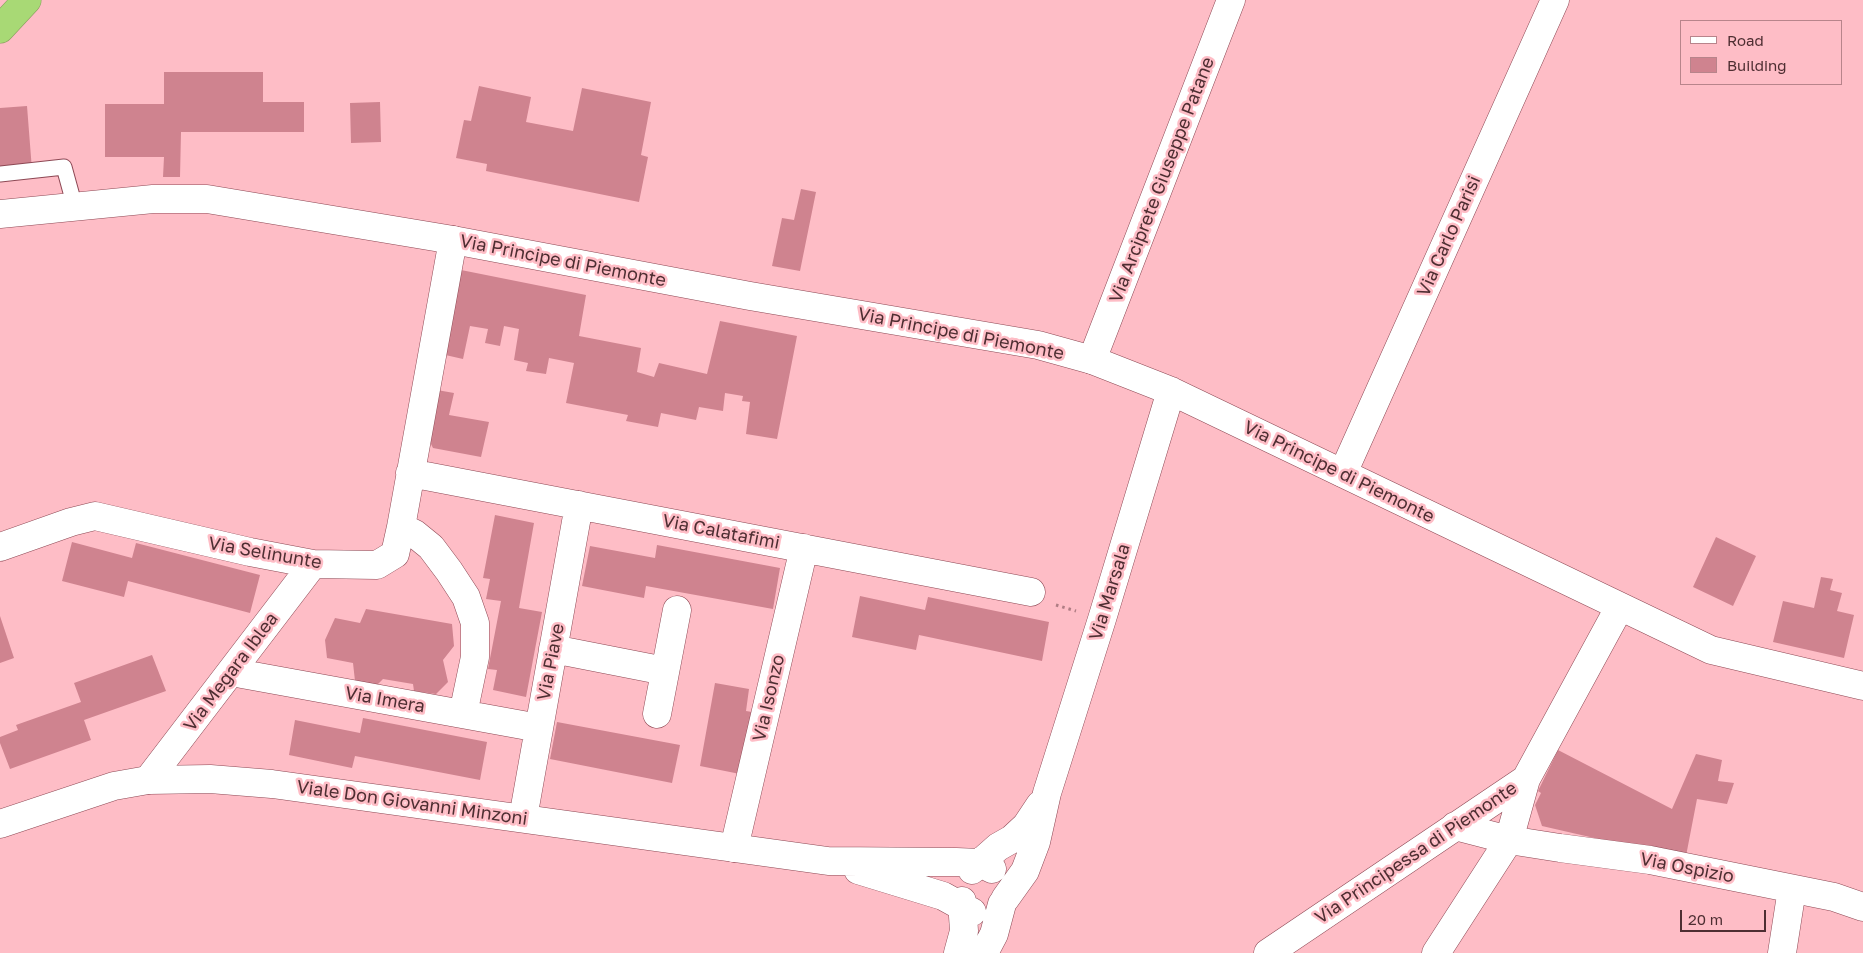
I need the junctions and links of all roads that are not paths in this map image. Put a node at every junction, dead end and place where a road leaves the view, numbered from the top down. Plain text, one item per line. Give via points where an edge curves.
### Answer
1 (27, 0) edge
2 (1231, 0) edge
3 (1555, 0) edge
4 (0, 30) edge
5 (0, 174) edge
6 (75, 207) junction
7 (0, 214) edge
8 (453, 240) junction
9 (1092, 360) junction
10 (1171, 391) junction
11 (1343, 472) junction
12 (410, 473) junction
13 (579, 505) junction
14 (402, 527) junction
15 (0, 547) edge
16 (804, 548) junction
17 (314, 564) junction
18 (1031, 592) road end
19 (1619, 608) junction
20 (677, 610) dead end
21 (553, 649) junction
22 (665, 671) junction
23 (231, 672) junction
24 (1863, 686) edge
25 (463, 714) junction
26 (657, 714) dead end
27 (539, 728) junction
28 (1526, 779) junction
29 (148, 780) junction
30 (1047, 793) junction
31 (523, 818) junction
32 (0, 824) edge
33 (1456, 826) junction
34 (1509, 840) junction
35 (734, 848) junction
36 (828, 861) junction
37 (981, 868) junction
38 (1792, 889) junction
39 (1004, 902) junction
40 (965, 906) junction
41 (1863, 907) edge
42 (958, 953) edge
43 (984, 953) edge
44 (1268, 953) edge
45 (1436, 953) edge
46 (1782, 953) edge

1 - 4 highway
2 - 9 street, Via Arciprete Giuseppe Patane
3 - 11 street, Via Carlo Parisi
5 - 6 lane via 64,167
6 - 7 street, Via Principe di Piemonte
6 - 8 street, Via Principe di Piemonte via 153,199 207,199
8 - 9 street, Via Principe di Piemonte via 1038,345
8 - 12 street, Via Selinunte
9 - 10 street, Via Principe di Piemonte
10 - 11 street, Via Principe di Piemonte
10 - 30 street, Via Marsala
11 - 19 street, Via Principe di Piemonte
12 - 13 street, Via Calatafimi
12 - 14 street, Via Selinunte
13 - 16 street, Via Calatafimi
13 - 21 street, Via Piave
14 - 17 street, Via Selinunte via 395,554 377,565
14 - 25 street via 430,547 449,571 466,597 475,623 475,657
15 - 17 street, Via Selinunte via 95,516
16 - 18 street, Via Calatafimi
16 - 35 street, Via Isonzo
17 - 23 street, Via Megara Iblea
19 - 24 street, Via Principe di Piemonte via 1711,650
19 - 28 street, Via Principessa di Piemonte
20 - 22 street
21 - 22 street
21 - 27 street, Via Piave
22 - 26 street
23 - 25 street, Via Imera
23 - 29 street, Via Megara Iblea
25 - 27 street, Via Imera
27 - 31 street, Via Piave
28 - 33 street, Via Principessa di Piemonte
28 - 34 street
29 - 31 street, Viale Don Giovanni Minzoni via 210,779 272,784
29 - 32 street, Viale Don Giovanni Minzoni via 114,786
30 - 37 street via 1026,826 998,847
30 - 39 street via 1036,842 1025,871
31 - 35 street, Viale Don Giovanni Minzoni
33 - 34 street, Via Ospizio
33 - 44 street, Via Principessa di Piemonte
34 - 38 street, Via Ospizio via 1650,860
34 - 45 street
35 - 36 street, Viale Don Giovanni Minzoni
36 - 37 street
36 - 40 street via 925,889
37 - 39 street via 997,872 1005,881
37 - 40 street via 965,876 961,884
38 - 41 street, Via Ospizio via 1834,897
38 - 46 street
39 - 40 street via 992,913 985,914
39 - 43 street
40 - 42 street via 964,931

